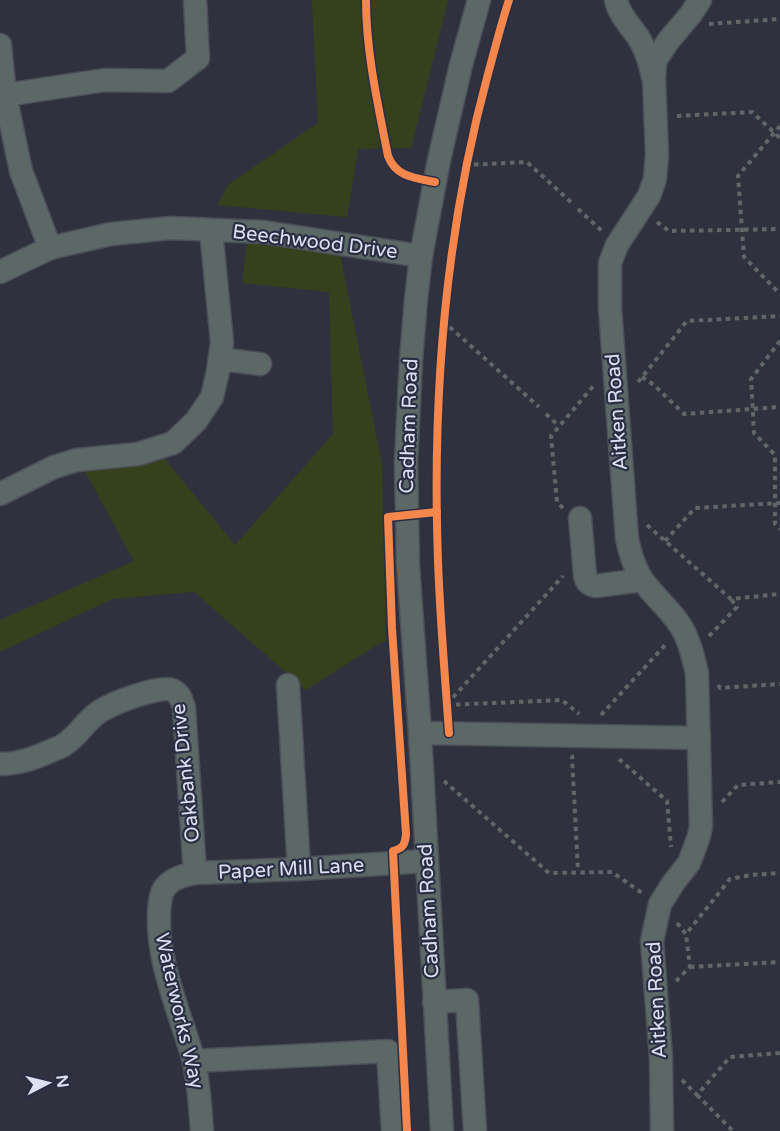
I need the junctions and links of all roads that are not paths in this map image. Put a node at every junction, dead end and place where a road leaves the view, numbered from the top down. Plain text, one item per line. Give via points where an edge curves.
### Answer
1 (195, 0) edge
2 (479, 0) edge
3 (616, 0) edge
4 (700, 0) edge
5 (0, 45) edge
6 (654, 79) junction
7 (5, 94) junction
8 (211, 230) junction
9 (50, 248) junction
10 (421, 256) junction
11 (0, 272) edge
12 (220, 359) junction
13 (260, 364) dead end
14 (0, 494) edge
15 (573, 514) road end
16 (642, 580) junction
17 (288, 686) dead end
18 (420, 733) junction
19 (699, 738) junction
20 (0, 764) edge
21 (426, 861) junction
22 (299, 869) junction
23 (195, 873) junction
24 (162, 891) joint
25 (434, 1002) junction
26 (194, 1061) junction
27 (202, 1131) edge
28 (393, 1131) edge
29 (442, 1131) edge
30 (476, 1131) edge
31 (662, 1131) edge

1 - 7 street via 198,58 168,81 105,80
2 - 10 street, Cadham Road via 438,160
3 - 6 street, Aitken Road via 642,45
4 - 6 street, Aitken Road via 661,50 655,61
5 - 7 street
6 - 16 street, Aitken Road via 655,179 609,263 627,539
7 - 9 street via 21,171
8 - 9 street, Beechwood Drive via 171,228 111,234
8 - 10 street, Beechwood Drive via 264,231
8 - 12 street via 222,342
9 - 11 street, Beechwood Drive
10 - 18 street, Cadham Road via 406,462 408,565
12 - 13 street
12 - 14 street via 212,397 196,422 173,443 138,454 69,462
15 - 16 street via 587,582 596,585
16 - 19 street, Aitken Road via 672,613 693,654
17 - 22 street
18 - 19 street
18 - 21 street, Cadham Road
19 - 31 street, Aitken Road via 698,839 689,863 660,904 652,941
20 - 23 street, Oakbank Drive via 34,759 65,744 112,704 172,690 184,708
21 - 22 street, Paper Mill Lane
21 - 25 street, Cadham Road
22 - 23 street, Paper Mill Lane
23 - 24 street, Paper Mill Lane via 176,879
24 - 26 street, Waterworks Way via 159,931 163,960
25 - 29 street, Cadham Road
25 - 30 street, Cadham Road via 467,1000
26 - 27 street, Waterworks Way
26 - 28 street via 388,1052

